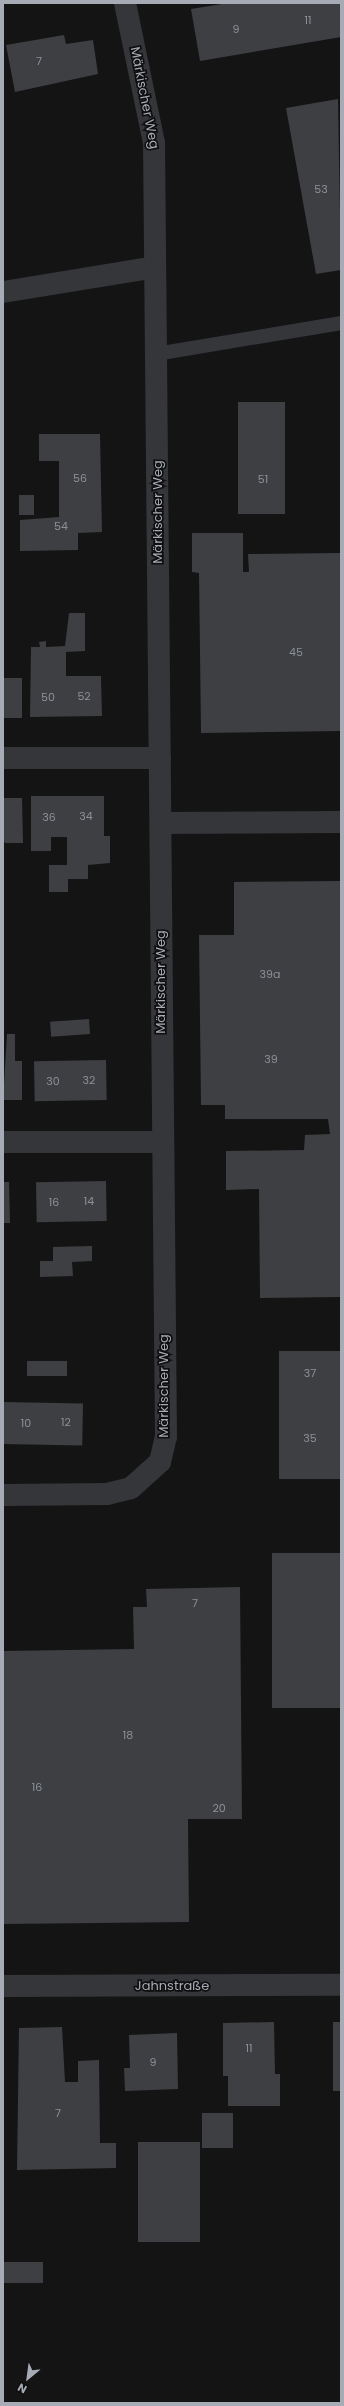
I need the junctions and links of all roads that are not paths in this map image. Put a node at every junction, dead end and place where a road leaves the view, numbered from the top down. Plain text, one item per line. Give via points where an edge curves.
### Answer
1 (125, 3) edge
2 (155, 267) junction
3 (3, 292) edge
4 (341, 323) edge
5 (156, 354) junction
6 (3, 758) edge
7 (160, 758) junction
8 (341, 822) edge
9 (161, 823) junction
10 (3, 1142) edge
11 (161, 1142) junction
12 (3, 1495) edge
13 (341, 1985) edge
14 (3, 1986) edge

1 - 2 street, Märkischer Weg via 154,143
2 - 3 street
2 - 5 street, Märkischer Weg
4 - 5 lane
5 - 7 street, Märkischer Weg
6 - 7 street
7 - 9 street, Märkischer Weg
8 - 9 street
9 - 11 street, Märkischer Weg
10 - 11 street
11 - 12 street, Märkischer Weg via 166,1437 160,1462 131,1488 107,1494
13 - 14 street, Jahnstraße

